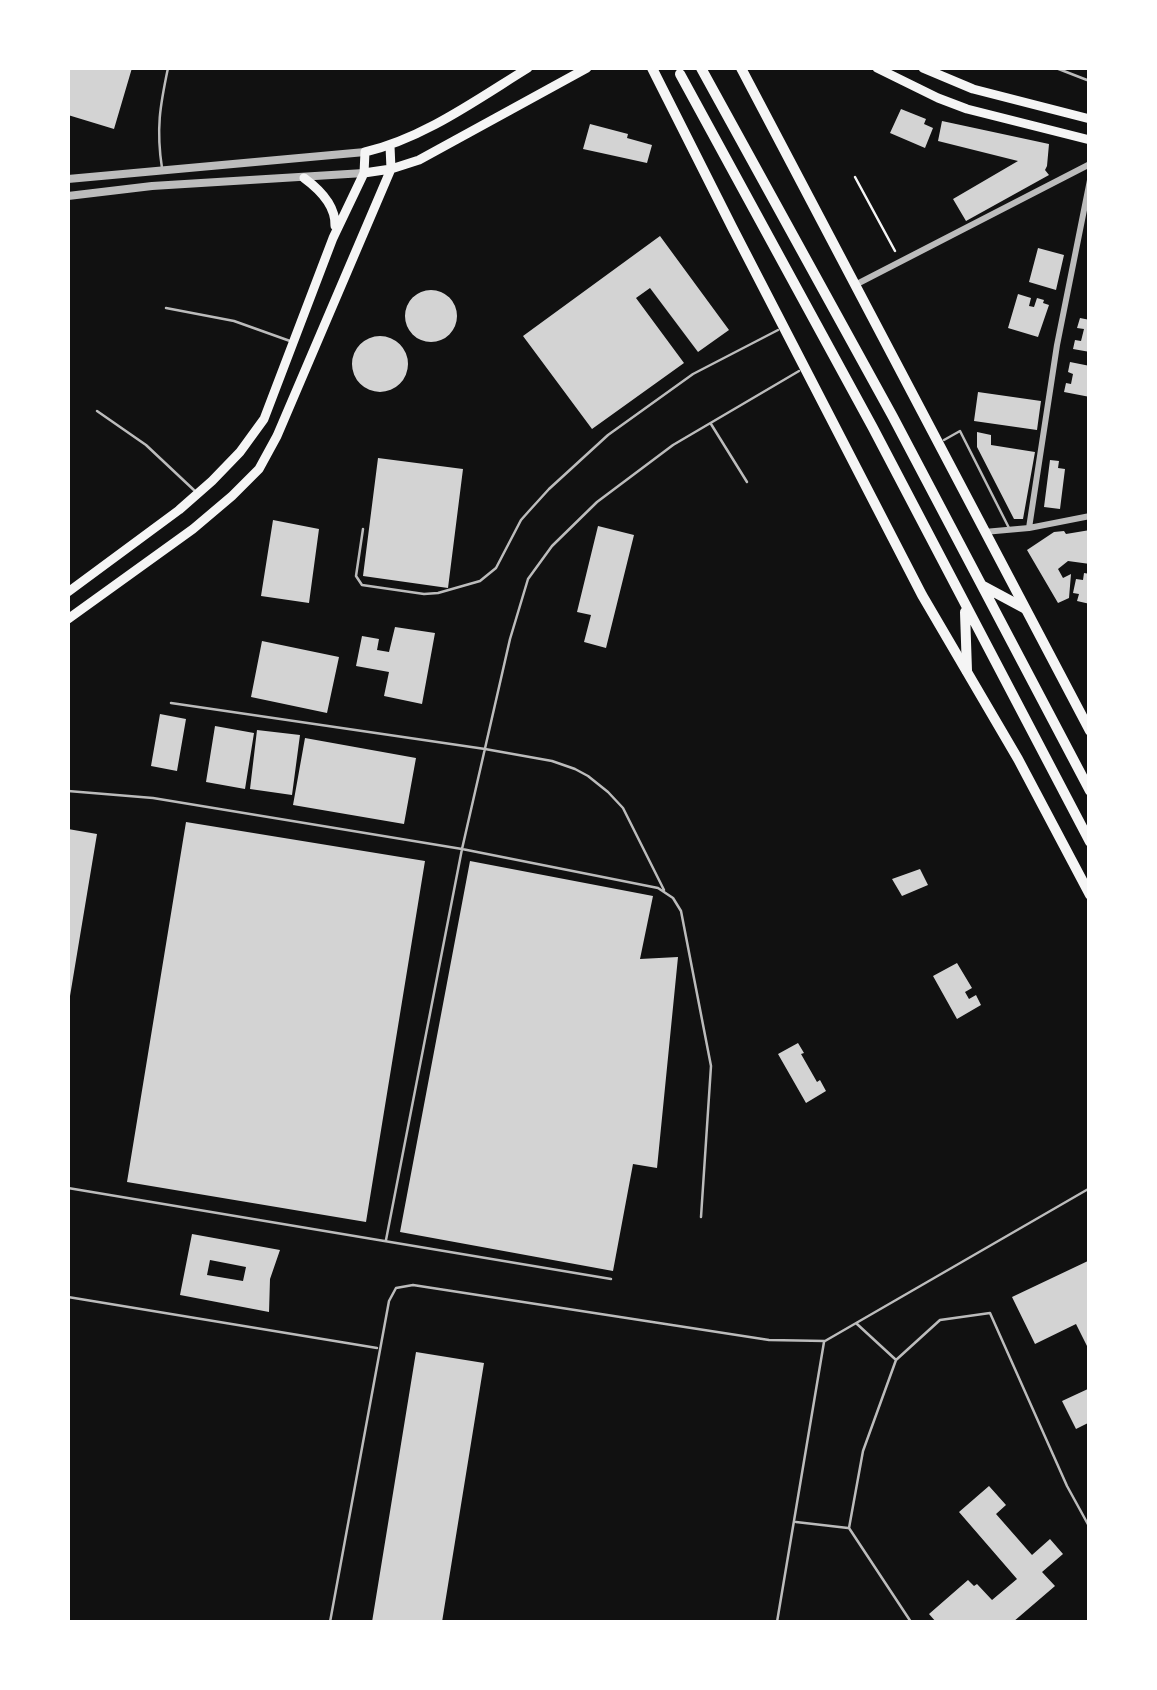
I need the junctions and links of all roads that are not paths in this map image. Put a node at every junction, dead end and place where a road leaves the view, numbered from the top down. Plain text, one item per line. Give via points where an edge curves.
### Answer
1 (168, 68) edge
2 (528, 68) edge
3 (587, 68) edge
4 (652, 68) edge
5 (701, 68) edge
6 (741, 68) edge
7 (877, 68) edge
8 (922, 68) edge
9 (951, 68) edge
10 (1056, 68) edge
11 (680, 74) dead end
12 (946, 79) junction
13 (1087, 80) edge
14 (1090, 119) edge
15 (1090, 140) edge
16 (390, 146) junction
17 (364, 152) junction
18 (1090, 164) edge
19 (391, 169) junction
20 (163, 170) junction
21 (150, 171) junction
22 (364, 174) junction
23 (304, 178) junction
24 (68, 179) edge
25 (1090, 180) edge
26 (152, 186) junction
27 (68, 196) edge
28 (333, 238) junction
29 (855, 284) junction
30 (166, 308) dead end
31 (784, 328) junction
32 (293, 342) junction
33 (805, 368) junction
34 (97, 411) dead end
35 (711, 423) junction
36 (938, 443) junction
37 (748, 482) dead end
38 (198, 494) junction
39 (1090, 516) edge
40 (1028, 528) junction
41 (364, 529) dead end
42 (1010, 530) junction
43 (984, 532) junction
44 (982, 586) junction
45 (68, 592) edge
46 (965, 606) junction
47 (1024, 608) junction
48 (68, 619) edge
49 (966, 670) junction
50 (172, 702) dead end
51 (1090, 731) edge
52 (485, 749) junction
53 (1090, 790) edge
54 (68, 791) edge
55 (1090, 842) edge
56 (462, 849) junction
57 (664, 892) junction
58 (1090, 895) edge
59 (68, 1188) edge
60 (1090, 1188) edge
61 (701, 1217) dead end
62 (386, 1240) junction
63 (611, 1279) dead end
64 (68, 1297) edge
65 (856, 1323) junction
66 (824, 1341) junction
67 (380, 1348) junction
68 (896, 1360) junction
69 (794, 1522) junction
70 (849, 1528) junction
71 (1090, 1528) edge
72 (330, 1622) edge
73 (777, 1622) edge
74 (911, 1622) edge

1 - 20 lane via 158,114
2 - 16 main road
3 - 19 main road
4 - 31 main road
5 - 44 main road
6 - 29 main road
7 - 15 main road via 967,109
8 - 12 main road
9 - 12 street
10 - 13 lane
11 - 46 main road
12 - 14 main road
16 - 17 main road
16 - 19 main road
17 - 20 street
17 - 22 main road
18 - 29 street
19 - 22 main road
19 - 48 main road via 259,469 193,529
20 - 21 street
21 - 24 street
21 - 26 street
22 - 23 street
22 - 28 main road
23 - 26 street
23 - 28 main road via 327,200 336,219
25 - 40 street
26 - 27 street
28 - 32 main road
29 - 36 main road
30 - 32 lane via 234,321
31 - 33 main road
31 - 41 lane via 692,374 608,435 521,520 496,568 480,581 438,593 362,585 356,576
32 - 38 main road via 264,419
33 - 35 lane
33 - 49 main road
34 - 38 lane via 146,444
35 - 37 lane
35 - 52 lane via 596,502 528,579
36 - 42 lane via 960,431
36 - 43 main road
38 - 45 main road
39 - 40 street
40 - 42 street
42 - 43 street
43 - 47 main road
44 - 47 main road
44 - 53 main road
46 - 49 main road
46 - 55 main road
47 - 51 main road
49 - 58 main road
50 - 52 lane
52 - 56 lane
52 - 57 lane via 552,761 598,784 623,808
54 - 56 lane via 153,798
56 - 57 lane
56 - 62 lane
57 - 61 lane via 681,911 710,1066
59 - 62 lane
60 - 65 lane
62 - 63 lane
64 - 67 lane
65 - 66 lane
65 - 68 lane
66 - 67 lane via 770,1340 413,1286 396,1288 389,1300
66 - 69 lane
67 - 72 lane
68 - 70 lane via 863,1451
68 - 71 lane via 940,1320 990,1313
69 - 70 lane
69 - 73 lane
70 - 74 lane

